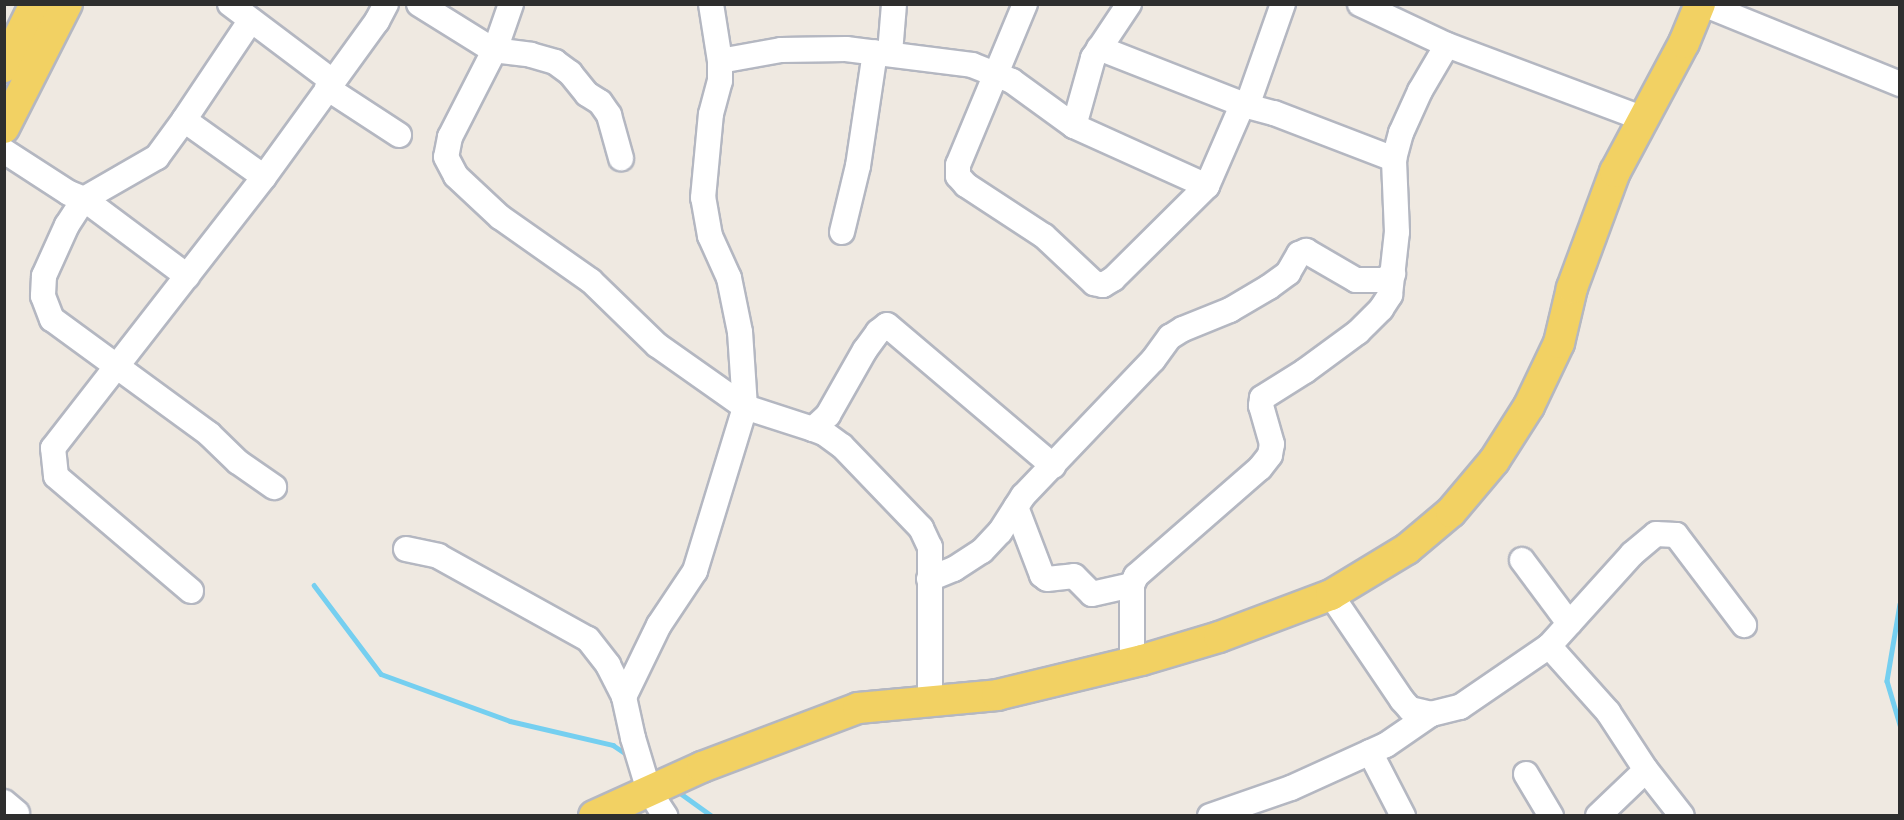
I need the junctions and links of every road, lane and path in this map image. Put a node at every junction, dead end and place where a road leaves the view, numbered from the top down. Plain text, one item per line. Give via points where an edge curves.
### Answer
1 (35, 4) edge
2 (67, 4) edge
3 (230, 4) edge
4 (386, 4) edge
5 (419, 4) edge
6 (511, 4) edge
7 (711, 4) edge
8 (894, 4) edge
9 (1025, 4) edge
10 (1129, 4) edge
11 (1283, 4) edge
12 (1702, 4) edge
13 (1366, 6) edge
14 (251, 20) junction
15 (1447, 45) junction
16 (1099, 48) junction
17 (493, 50) junction
18 (882, 53) junction
19 (720, 61) junction
20 (4, 67) edge
21 (996, 75) junction
22 (329, 84) junction
23 (1899, 84) edge
24 (1247, 106) junction
25 (1641, 118) junction
26 (184, 120) junction
27 (1074, 126) junction
28 (4, 129) edge
29 (399, 135) dead end
30 (4, 151) edge
31 (621, 158) dead end
32 (1394, 159) junction
33 (264, 177) junction
34 (1207, 186) junction
35 (84, 199) junction
36 (842, 232) dead end
37 (1393, 274) junction
38 (187, 276) junction
39 (117, 367) junction
40 (745, 407) junction
41 (813, 429) junction
42 (1053, 466) junction
43 (274, 487) dead end
44 (1016, 507) junction
45 (406, 549) dead end
46 (1522, 560) dead end
47 (929, 579) junction
48 (1132, 585) junction
49 (191, 591) dead end
50 (1331, 595) junction
51 (1569, 623) junction
52 (1744, 625) dead end
53 (1550, 646) junction
54 (1132, 663) junction
55 (624, 697) junction
56 (930, 703) junction
57 (1431, 714) junction
58 (1370, 753) junction
59 (1646, 770) junction
60 (1526, 774) dead end
61 (657, 803) edge
62 (594, 816) edge
63 (1210, 816) edge
64 (1403, 816) edge
65 (1551, 816) edge
66 (1598, 816) edge
67 (1682, 816) edge

1 - 20 main road
2 - 28 main road
3 - 14 street
4 - 22 street
5 - 17 street
6 - 17 street
7 - 19 street
8 - 18 street
9 - 21 street
10 - 16 street
11 - 24 street
12 - 23 street
12 - 25 main road
13 - 15 street
14 - 22 street
14 - 26 street
15 - 25 street
15 - 32 street via 1410,112
16 - 24 street
16 - 27 street
17 - 31 street via 555,62 570,73 609,115
17 - 40 street via 450,137 446,157 456,176 500,217 591,281 657,345
18 - 19 street via 781,50
18 - 21 street via 972,65
18 - 36 street
19 - 40 street via 703,198 710,236 732,289 740,332
21 - 27 street via 1012,81
21 - 34 street via 958,165 958,176 1044,236 1094,283 1103,285 1113,279
22 - 29 street
22 - 33 street
24 - 32 street
24 - 34 street via 1240,110
25 - 50 main road via 1615,172 1576,277 1559,343 1529,406 1494,461 1451,512 1407,549
26 - 33 street
26 - 35 street via 157,157
27 - 34 street
30 - 35 street
32 - 37 street
33 - 38 street
35 - 38 street
35 - 39 street via 67,225 44,276 44,296 52,319
37 - 42 street via 1383,280 1356,280 1306,251 1299,254 1288,273 1269,287 1170,338
37 - 48 street via 1390,295 1358,332 1262,398 1272,444 1260,468 1150,564
38 - 39 street
39 - 43 street
39 - 49 street via 53,448 56,476
40 - 41 street
40 - 55 street via 695,571 659,625
41 - 42 street via 828,415 866,350 886,325
41 - 47 street via 842,446 921,528 930,547
42 - 44 street
44 - 47 street via 982,551
44 - 48 street via 1042,575 1047,579 1074,576 1092,594
45 - 55 street via 438,556 588,639 608,665
46 - 51 street
47 - 56 street
48 - 54 street
50 - 54 main road via 1219,637
50 - 57 street via 1402,700 1410,709
51 - 52 street via 1632,554 1656,534 1676,535
51 - 53 street
53 - 57 street via 1460,706
53 - 59 street via 1608,712
54 - 56 main road via 997,695
55 - 61 street via 633,738
56 - 61 main road via 858,708 702,767
57 - 58 street
58 - 63 street via 1291,788
58 - 64 street
59 - 66 street
59 - 67 street
60 - 65 street
61 - 62 main road

